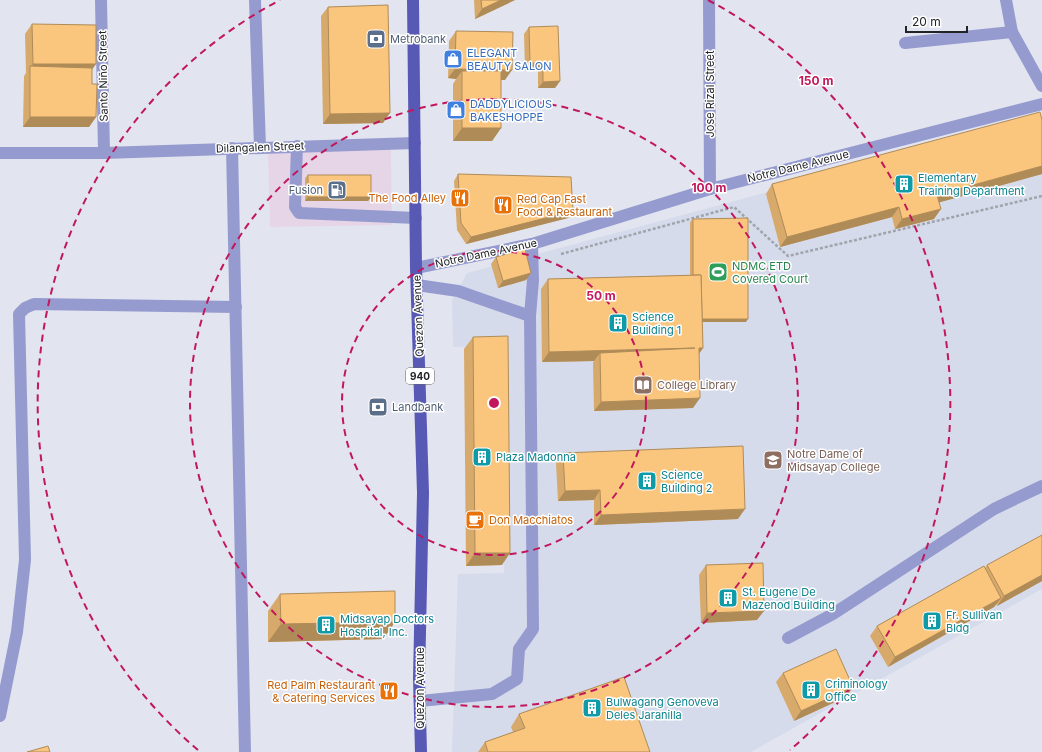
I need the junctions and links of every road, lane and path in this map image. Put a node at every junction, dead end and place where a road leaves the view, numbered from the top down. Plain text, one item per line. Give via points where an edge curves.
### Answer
1 (101, 0) edge
2 (255, 0) edge
3 (413, 0) edge
4 (709, 0) edge
5 (1006, 0) edge
6 (1012, 32) junction
7 (905, 43) dead end
8 (1042, 86) edge
9 (1042, 104) edge
10 (415, 143) junction
11 (297, 146) junction
12 (260, 147) junction
13 (232, 148) junction
14 (0, 153) edge
15 (104, 153) junction
16 (710, 189) junction
17 (1042, 196) edge
18 (416, 218) junction
19 (532, 244) junction
20 (557, 255) dead end
21 (416, 268) junction
22 (417, 285) junction
23 (236, 307) junction
24 (530, 316) junction
25 (1042, 486) edge
26 (788, 638) dead end
27 (420, 701) junction
28 (0, 716) edge
29 (245, 752) edge
30 (421, 752) edge

1 - 15 street, Santo Niño Street
2 - 12 street
3 - 10 main road, Quezon Avenue / 940
4 - 16 street, Jose Rizal Street
5 - 6 street
6 - 7 street
6 - 8 street
9 - 16 street, Notre Dame Avenue
10 - 11 street, Dilangalen Street
10 - 18 main road, Quezon Avenue / 940
11 - 12 street, Dilangalen Street
11 - 18 street via 295,207 299,213
12 - 13 street, Dilangalen Street
13 - 15 street, Dilangalen Street
13 - 23 street
14 - 15 street, Dilangalen Street
16 - 19 street, Notre Dame Avenue
17 - 20 path via 788,256 734,206
18 - 21 main road, Quezon Avenue / 940
19 - 21 street, Notre Dame Avenue
19 - 24 street
21 - 22 main road, Quezon Avenue / 940
22 - 24 street via 458,290
22 - 27 main road, Quezon Avenue / 940 via 423,492
23 - 28 street via 34,304 19,314 25,560 17,632
23 - 29 street
24 - 27 street via 533,629 519,649 517,679 492,694
25 - 26 street via 994,509 832,614
27 - 30 main road, Quezon Avenue / 940

